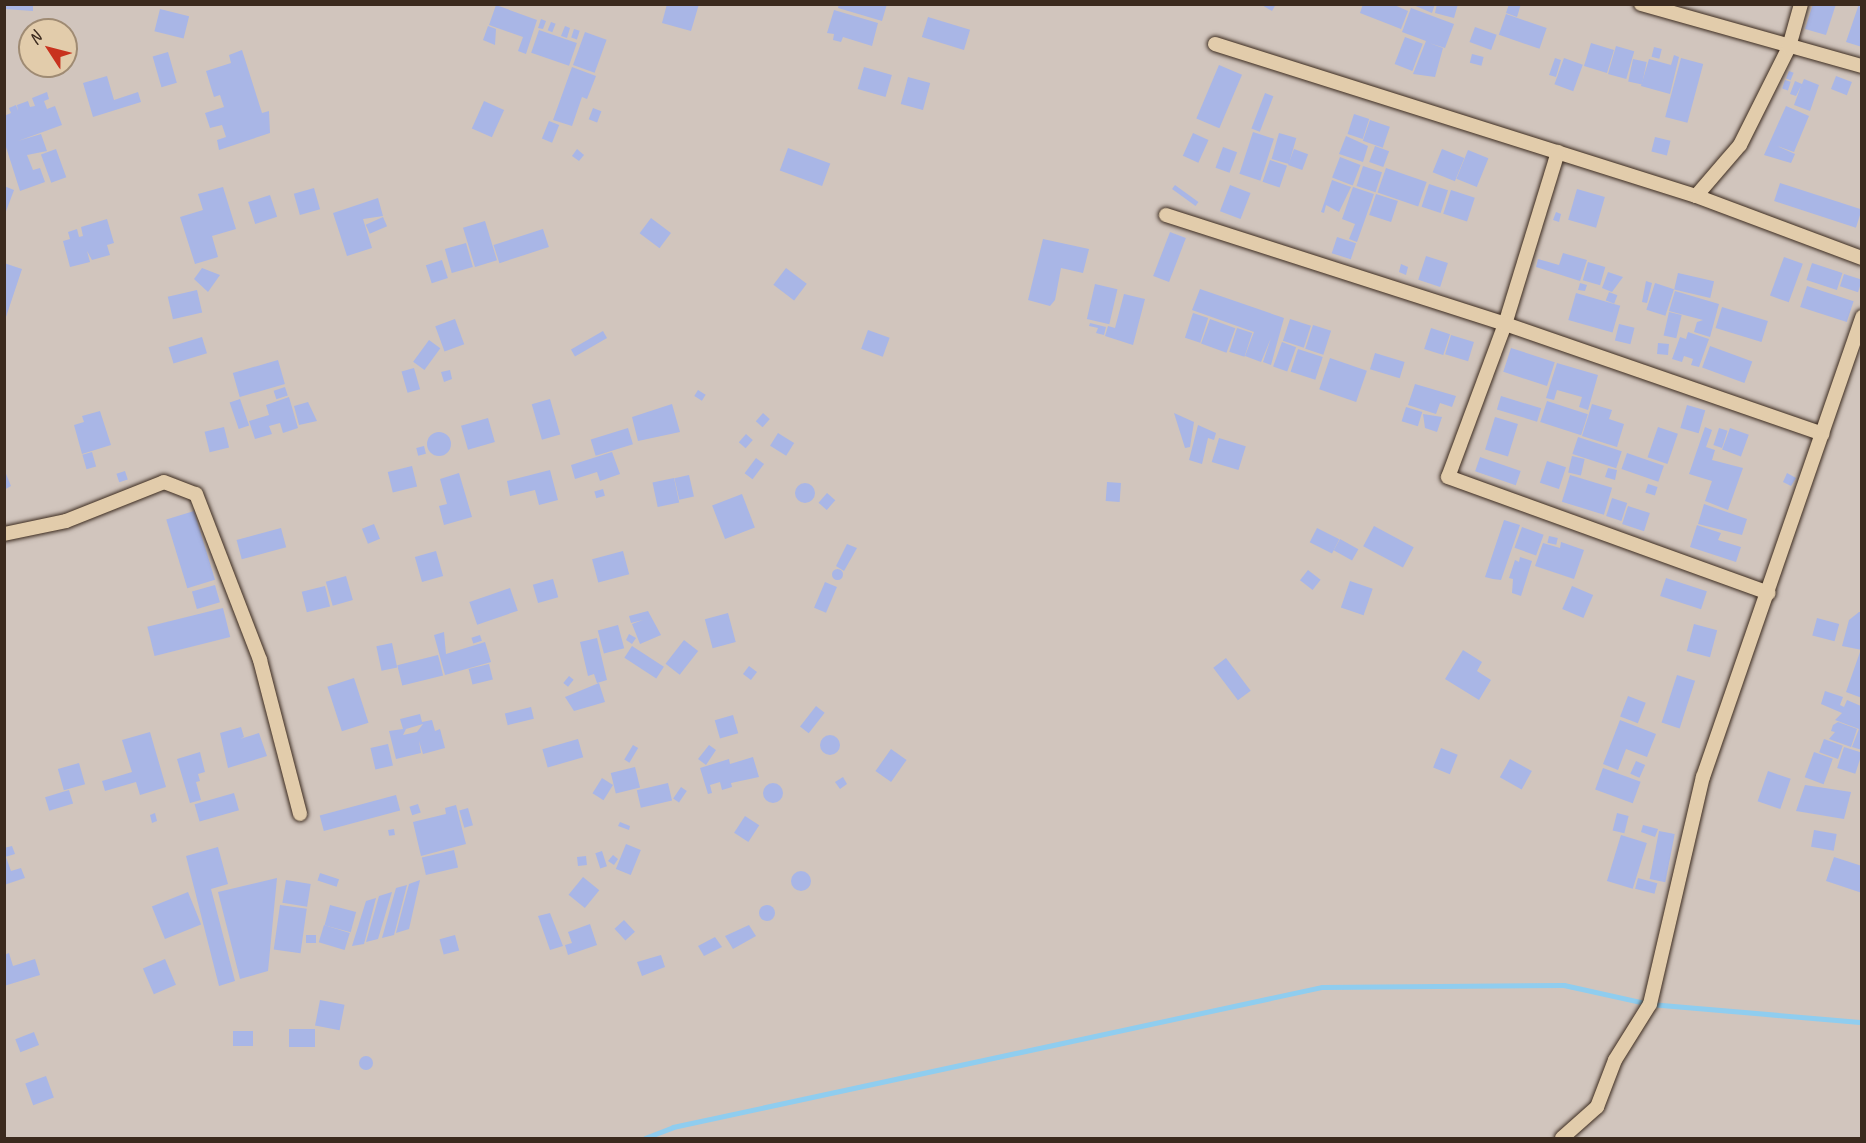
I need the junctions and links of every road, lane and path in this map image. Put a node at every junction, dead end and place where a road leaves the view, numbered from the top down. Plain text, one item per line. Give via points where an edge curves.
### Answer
1 (1641, 4) edge
2 (1801, 4) edge
3 (1215, 44) dead end
4 (1789, 47) junction
5 (1862, 66) edge
6 (1558, 152) junction
7 (1696, 196) junction
8 (1166, 215) dead end
9 (1862, 258) edge
10 (1862, 317) edge
11 (1505, 324) junction
12 (1822, 434) junction
13 (4, 534) edge
14 (1769, 593) junction
15 (300, 814) dead end
16 (1562, 1138) edge

1 - 4 street
2 - 4 street
3 - 6 street
4 - 5 street
4 - 7 street via 1740,145
6 - 7 street
6 - 11 street
7 - 9 street
8 - 11 street
10 - 12 street
11 - 12 street
11 - 14 street via 1448,477
12 - 14 street
13 - 15 street via 66,521 164,482 196,494 260,660
14 - 16 street via 1703,777 1650,1004 1615,1060 1597,1107

